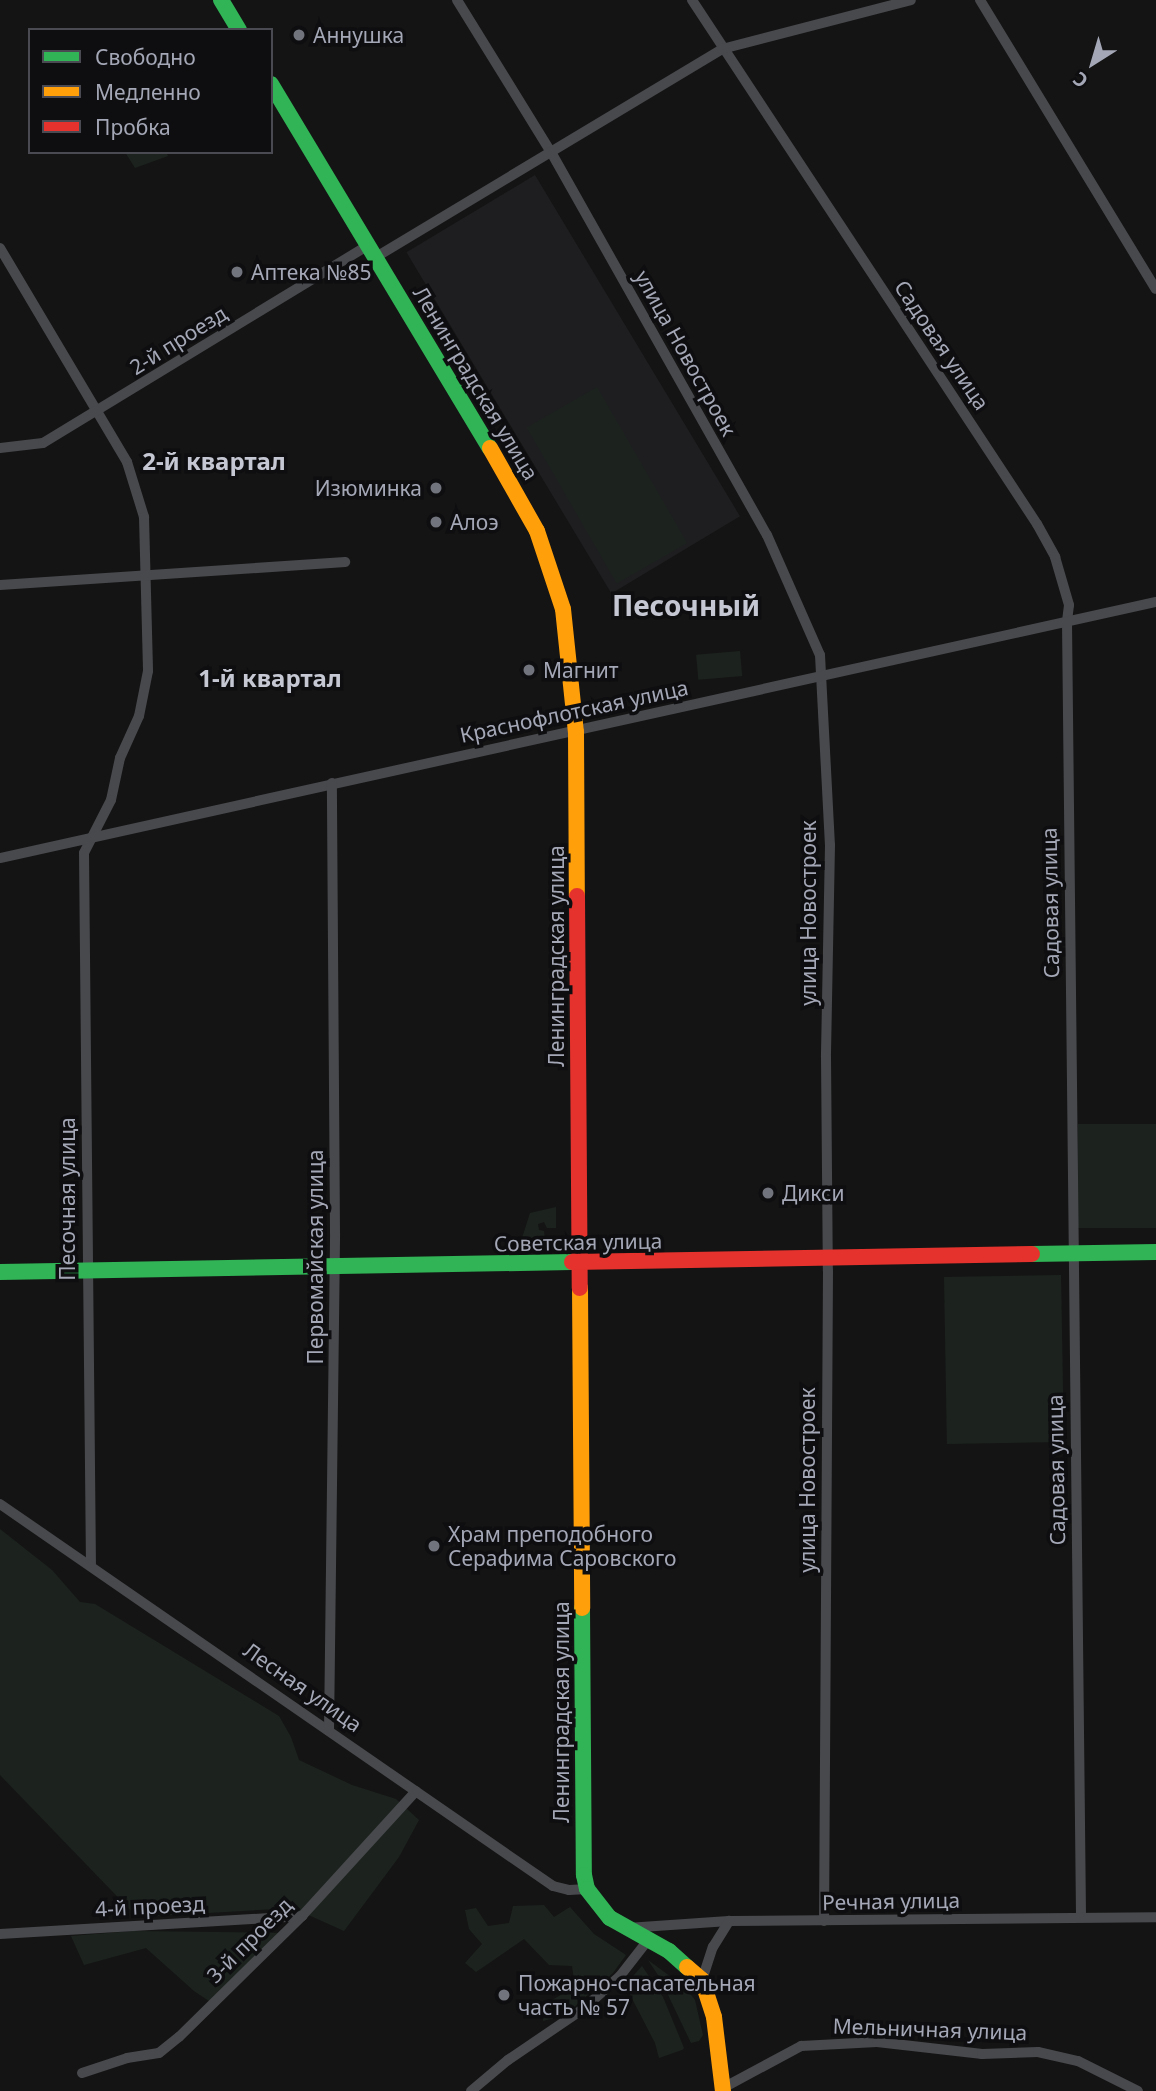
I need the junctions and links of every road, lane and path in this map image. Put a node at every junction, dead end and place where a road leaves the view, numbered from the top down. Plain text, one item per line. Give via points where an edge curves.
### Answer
1 (221, 0) edge
2 (457, 0) edge
3 (692, 0) edge
4 (911, 0) edge
5 (980, 0) edge
6 (238, 28) edge
7 (722, 49) junction
8 (273, 87) edge
9 (551, 152) junction
10 (0, 248) edge
11 (373, 251) junction
12 (1156, 289) edge
13 (97, 412) junction
14 (0, 448) edge
15 (345, 562) dead end
16 (147, 574) junction
17 (0, 585) edge
18 (1156, 602) edge
19 (1066, 622) junction
20 (819, 676) junction
21 (576, 732) junction
22 (332, 783) junction
23 (95, 836) junction
24 (0, 858) edge
25 (1156, 1252) edge
26 (1073, 1254) junction
27 (828, 1258) junction
28 (579, 1264) junction
29 (335, 1268) junction
30 (87, 1269) junction
31 (0, 1272) edge
32 (0, 1504) edge
33 (91, 1564) junction
34 (329, 1731) junction
35 (416, 1791) junction
36 (587, 1889) junction
37 (302, 1916) junction
38 (1081, 1917) junction
39 (1156, 1917) edge
40 (729, 1921) junction
41 (824, 1921) junction
42 (626, 1928) junction
43 (0, 1934) edge
44 (648, 1940) junction
45 (702, 1980) junction
46 (82, 2073) dead end
47 (723, 2090) edge
48 (471, 2091) edge
49 (1138, 2091) edge

1 - 6 main road
2 - 9 street, улица Новостроек
3 - 7 street, Садовая улица
4 - 7 street, 2-й проезд
5 - 12 street
7 - 9 street, 2-й проезд
7 - 19 street, Садовая улица via 1037,524 1063,581 1069,605
8 - 11 main road, Ленинградская улица
9 - 11 street, 2-й проезд
9 - 20 street, улица Новостроек via 766,535 820,655
10 - 13 street, Песочная улица
11 - 13 street, 2-й проезд
11 - 21 main road, Ленинградская улица via 537,531 563,609
13 - 14 street, 2-й проезд via 43,443
13 - 16 street, Песочная улица via 127,462 144,517
15 - 16 street
16 - 17 street
16 - 23 street, Песочная улица via 148,671 111,800
18 - 19 street, Краснофлотская улица
19 - 20 street, Краснофлотская улица
19 - 26 street, Садовая улица
20 - 21 street, Краснофлотская улица
20 - 27 street, улица Новостроек via 830,845 825,1058
21 - 22 street, Краснофлотская улица
21 - 28 main road, Ленинградская улица
22 - 23 street, Краснофлотская улица
22 - 29 street, Первомайская улица
23 - 24 street, Краснофлотская улица
23 - 30 street, Песочная улица via 85,853
25 - 26 main road, Советская улица
26 - 27 main road, Советская улица
26 - 38 street, Садовая улица
27 - 28 main road, Советская улица
27 - 41 street, улица Новостроек
28 - 29 main road, Советская улица
28 - 36 main road, Ленинградская улица via 583,1854
29 - 30 main road, Советская улица
29 - 34 street, Первомайская улица
30 - 31 main road, Советская улица
30 - 33 street, Песочная улица
32 - 33 street, Лесная улица
33 - 34 street, Лесная улица
34 - 35 street, Лесная улица
35 - 36 street, Лесная улица via 554,1886
35 - 37 street, 3-й проезд
36 - 42 main road, Ленинградская улица via 596,1903
37 - 43 street, 4-й проезд
37 - 46 street, 3-й проезд via 159,2053
38 - 39 street, Речная улица
38 - 41 street, Речная улица
40 - 41 street, Речная улица
40 - 42 street, Речная улица
40 - 45 street via 713,1947
42 - 44 main road
44 - 45 main road via 688,1965
44 - 48 street via 620,1976 583,2008
45 - 47 main road via 714,2017
47 - 49 street, Мельничная улица via 801,2046 877,2042 982,2054 1038,2052 1078,2061

